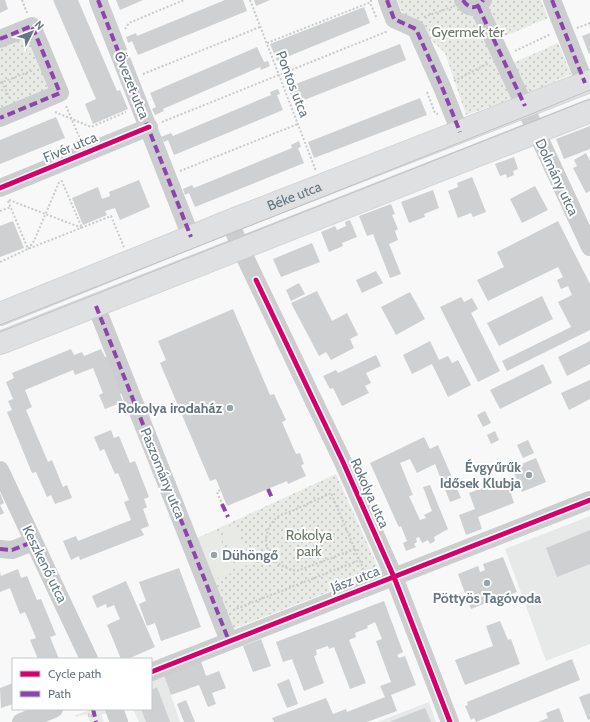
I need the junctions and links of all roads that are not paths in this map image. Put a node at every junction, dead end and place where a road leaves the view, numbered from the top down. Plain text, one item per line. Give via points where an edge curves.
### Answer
1 (98, 0) edge
2 (552, 0) edge
3 (376, 1) edge
4 (472, 2) edge
5 (0, 39) edge
6 (588, 82) edge
7 (525, 106) junction
8 (590, 111) edge
9 (8, 115) edge
10 (149, 127) junction
11 (460, 132) junction
12 (536, 132) junction
13 (0, 188) edge
14 (230, 222) junction
15 (191, 237) junction
16 (590, 247) edge
17 (241, 249) junction
18 (96, 306) junction
19 (0, 314) edge
20 (0, 343) edge
21 (0, 470) edge
22 (590, 500) edge
23 (33, 542) junction
24 (0, 550) edge
25 (394, 577) junction
26 (229, 641) junction
27 (89, 658) edge
28 (152, 672) edge
29 (51, 710) edge
30 (114, 710) edge
31 (21, 722) edge
32 (119, 722) edge
33 (450, 722) edge

1 - 10 street, Övezet utca
2 - 6 street
3 - 11 street via 394,19 400,30 416,29 433,86
4 - 7 street, Dolmány utca
5 - 9 street via 32,26 60,93
6 - 7 main road, Béke utca
7 - 11 main road, Béke utca
7 - 12 street, Dolmány utca
8 - 12 main road, Béke utca
10 - 13 street, Fivér utca
10 - 15 street, Övezet utca
11 - 14 main road, Béke utca
12 - 16 street, Dolmány utca
12 - 17 main road, Béke utca
14 - 15 main road, Béke utca
14 - 17 street, Rokolya utca
15 - 19 main road, Béke utca
17 - 18 main road, Béke utca
17 - 25 street, Rokolya utca via 343,462
18 - 20 main road, Béke utca
18 - 26 street, Paszomány utca
21 - 23 street, Keszkenő utca
22 - 25 street, Jász utca
23 - 24 street via 12,550
23 - 27 street, Keszkenő utca
25 - 26 street, Jász utca
25 - 33 street, Rokolya utca
26 - 28 street, Jász utca
29 - 31 street
30 - 32 street

